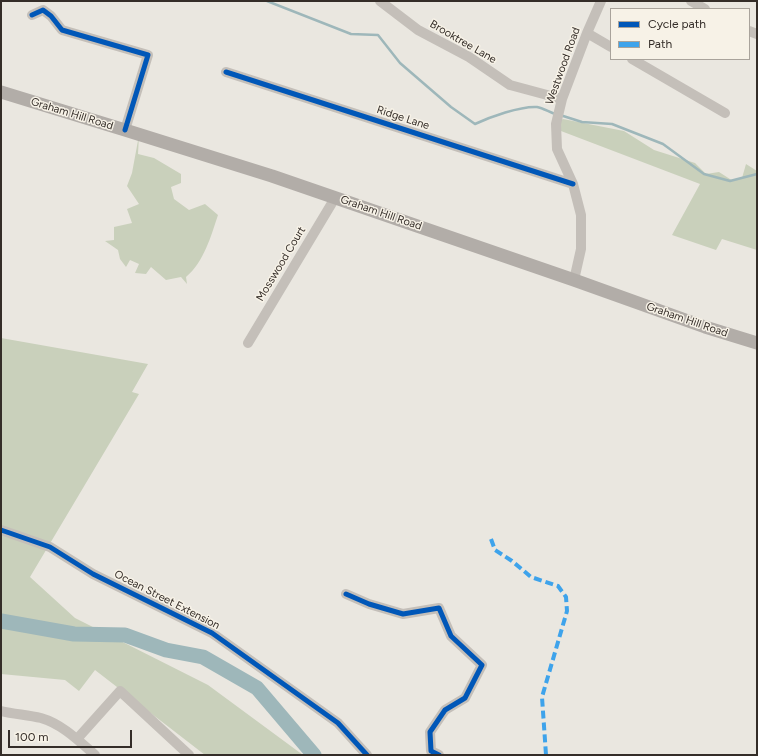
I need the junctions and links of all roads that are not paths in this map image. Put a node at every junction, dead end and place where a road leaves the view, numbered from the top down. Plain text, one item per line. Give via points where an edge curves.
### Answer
1 (380, 1) edge
2 (601, 1) edge
3 (691, 1) edge
4 (703, 8) edge
5 (32, 15) dead end
6 (587, 33) junction
7 (610, 46) edge
8 (634, 60) edge
9 (226, 72) dead end
10 (1, 92) edge
11 (561, 103) junction
12 (725, 113) dead end
13 (125, 130) junction
14 (573, 184) junction
15 (335, 198) junction
16 (574, 280) junction
17 (248, 343) dead end
18 (757, 343) edge
19 (1, 530) edge
20 (346, 594) dead end
21 (1, 711) edge
22 (77, 739) junction
23 (95, 755) edge
24 (189, 755) edge
25 (367, 755) edge
26 (439, 755) edge

1 - 11 street, Brooktree Lane via 418,30 469,57 510,85
2 - 6 street, Westwood Road
3 - 4 street
5 - 13 street via 43,10 62,30 148,55
6 - 7 street
6 - 11 street, Westwood Road
8 - 12 street
9 - 14 street, Ridge Lane
10 - 13 main road, Graham Hill Road
11 - 14 street, Westwood Road via 556,124 557,149
13 - 15 main road, Graham Hill Road
14 - 16 street, Westwood Road via 582,216 581,249
15 - 16 main road, Graham Hill Road
15 - 17 street, Mosswood Court
16 - 18 main road, Graham Hill Road
19 - 25 street, Ocean Street Extension via 50,547 93,574 212,633 338,724
20 - 26 street via 403,614 438,608 451,636 482,666 465,698 446,710 430,732 431,751
21 - 22 street via 42,718
22 - 23 street
22 - 24 street via 120,691

